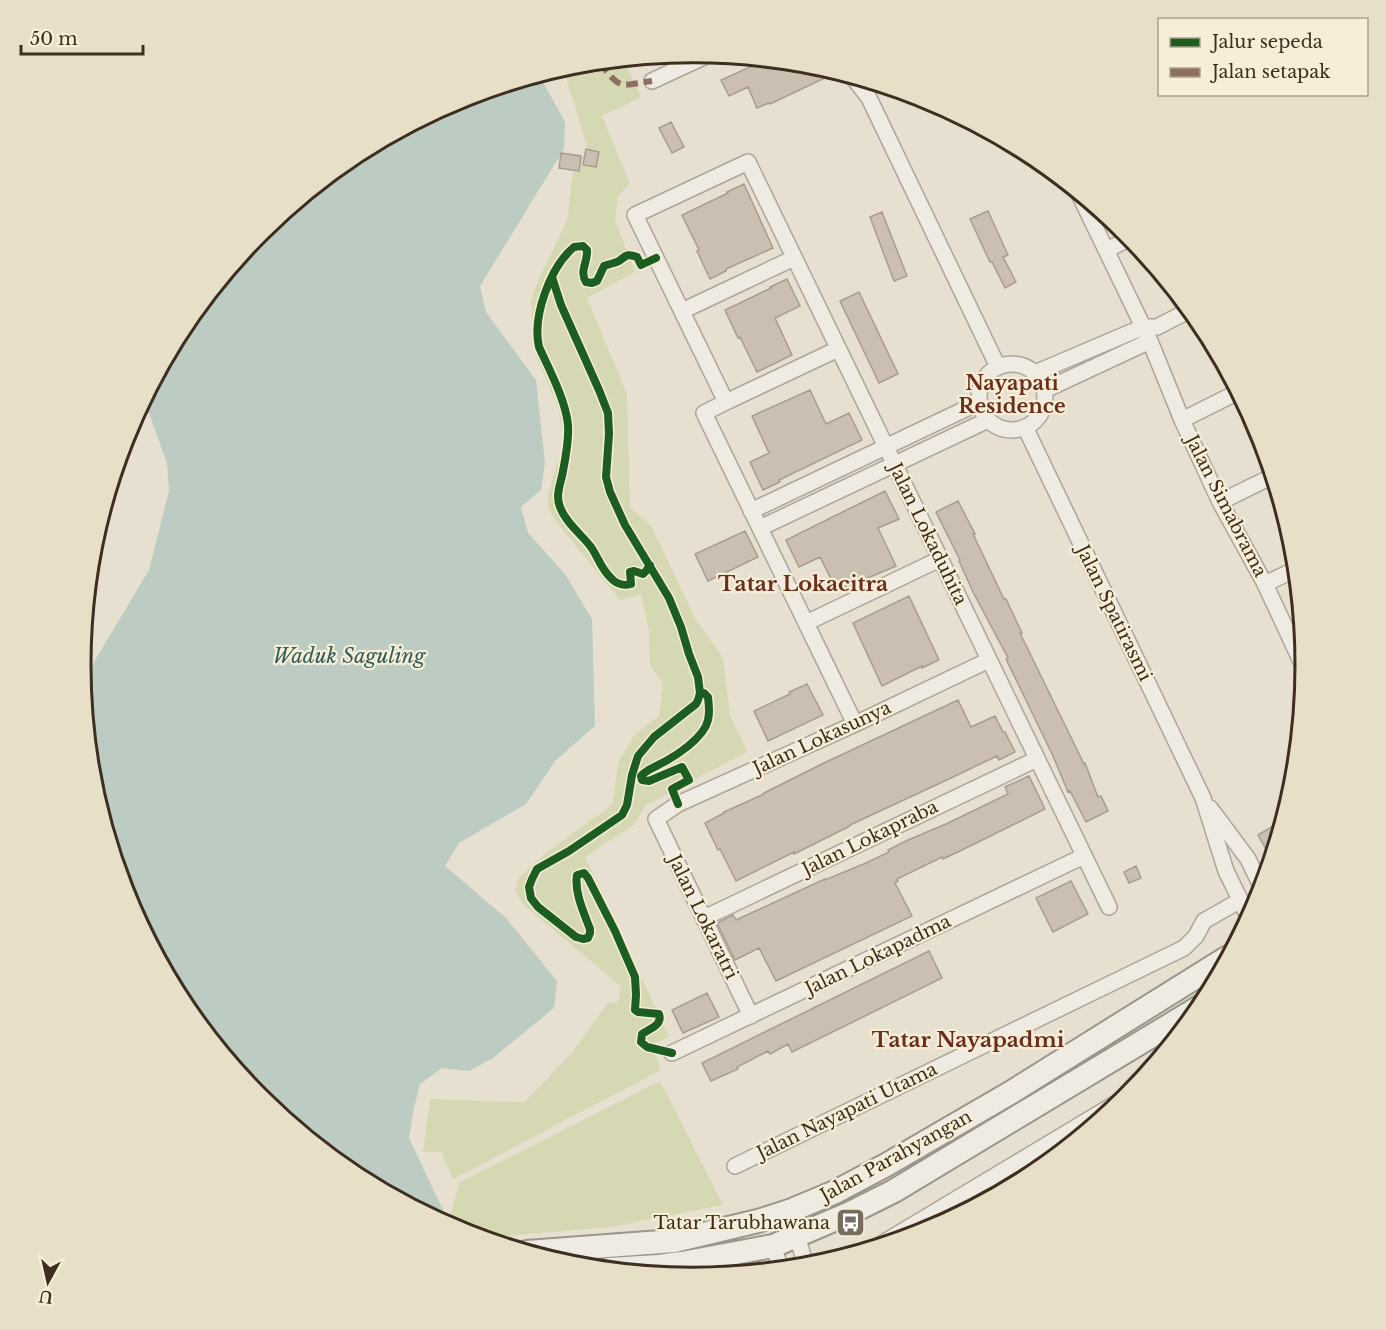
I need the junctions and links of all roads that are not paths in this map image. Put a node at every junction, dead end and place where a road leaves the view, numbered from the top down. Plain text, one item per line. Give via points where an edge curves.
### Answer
1 (690, 63) edge
2 (651, 81) dead end
3 (861, 87) edge
4 (868, 90) edge
5 (869, 98) junction
6 (1086, 209) edge
7 (1122, 242) edge
8 (1106, 250) junction
9 (794, 258) junction
10 (682, 312) junction
11 (1182, 314) edge
12 (1150, 332) junction
13 (838, 349) junction
14 (998, 368) junction
15 (1035, 373) junction
16 (1044, 390) junction
17 (1231, 395) edge
18 (726, 402) junction
19 (980, 402) junction
20 (988, 420) junction
21 (1182, 420) junction
22 (1025, 427) junction
23 (886, 446) junction
24 (894, 464) junction
25 (1266, 480) edge
26 (1220, 502) junction
27 (751, 511) junction
28 (760, 528) junction
29 (940, 559) junction
30 (1288, 573) edge
31 (1265, 584) junction
32 (806, 623) junction
33 (1295, 646) edge
34 (989, 660) junction
35 (855, 724) junction
36 (1037, 759) junction
37 (1203, 798) junction
38 (656, 819) joint
39 (1084, 856) junction
40 (1256, 876) edge
41 (1239, 901) junction
42 (1109, 907) dead end
43 (1243, 908) edge
44 (704, 918) junction
45 (1214, 966) edge
46 (751, 1016) junction
47 (1179, 1019) edge
48 (672, 1053) dead end
49 (1010, 1093) junction
50 (1023, 1114) junction
51 (1086, 1121) edge
52 (735, 1166) dead end
53 (914, 1225) edge
54 (797, 1236) junction
55 (773, 1246) junction
56 (555, 1250) edge
57 (803, 1256) edge
58 (778, 1261) edge
59 (657, 1266) edge

1 - 2 street
3 - 5 street
4 - 5 street
5 - 14 street
6 - 8 street, Jalan Simabrama
7 - 8 street
8 - 12 street, Jalan Simabrama
9 - 10 street
9 - 10 street, Jalan Lokaduhita via 747,162 635,215
9 - 13 street, Jalan Lokaduhita
10 - 18 street
11 - 12 street
12 - 15 street
12 - 16 street
12 - 21 street, Jalan Simabrama
13 - 18 street
13 - 23 street, Jalan Lokaduhita
14 - 15 street via 1017,365
14 - 19 street via 982,385
15 - 16 street
16 - 22 street via 1039,416
17 - 21 street
18 - 27 street via 704,413
19 - 20 street
19 - 23 street
20 - 22 street via 1004,429
20 - 24 street
21 - 26 street, Jalan Simabrama
22 - 37 street, Jalan Spatirasmi
23 - 24 street, Jalan Lokaduhita
23 - 27 street
24 - 28 street
24 - 29 street, Jalan Lokaduhita
25 - 26 street
26 - 31 street, Jalan Simabrama
27 - 28 street
28 - 32 street
29 - 32 street
29 - 34 street, Jalan Lokaduhita
30 - 31 street
31 - 33 street, Jalan Simabrama
32 - 35 street
34 - 35 street, Jalan Lokasunya
34 - 36 street, Jalan Lokaduhita
35 - 38 street, Jalan Lokasunya via 678,804
36 - 39 street, Jalan Lokaduhita
36 - 44 street, Jalan Lokapraba
37 - 40 street, Jalan Spatirasmi
37 - 41 street, Jalan Spatirasmi
38 - 44 street, Jalan Lokaratri
39 - 42 street, Jalan Lokaduhita
39 - 46 street, Jalan Lokapadma
41 - 43 street, Jalan Spatirasmi
41 - 52 street, Jalan Nayapati Utama via 1204,921 1184,948
44 - 46 street, Jalan Lokaratri
45 - 49 main road, Jalan Parahyangan
46 - 48 street, Jalan Lokapadma
47 - 50 main road, Jalan Parahyangan
49 - 50 main road
49 - 56 main road, Jalan Parahyangan via 886,1165 792,1210 674,1241
50 - 54 main road, Jalan Parahyangan via 894,1191
51 - 53 street
54 - 55 main road, Jalan Parahyangan
54 - 57 street
55 - 58 street
55 - 59 main road, Jalan Parahyangan

